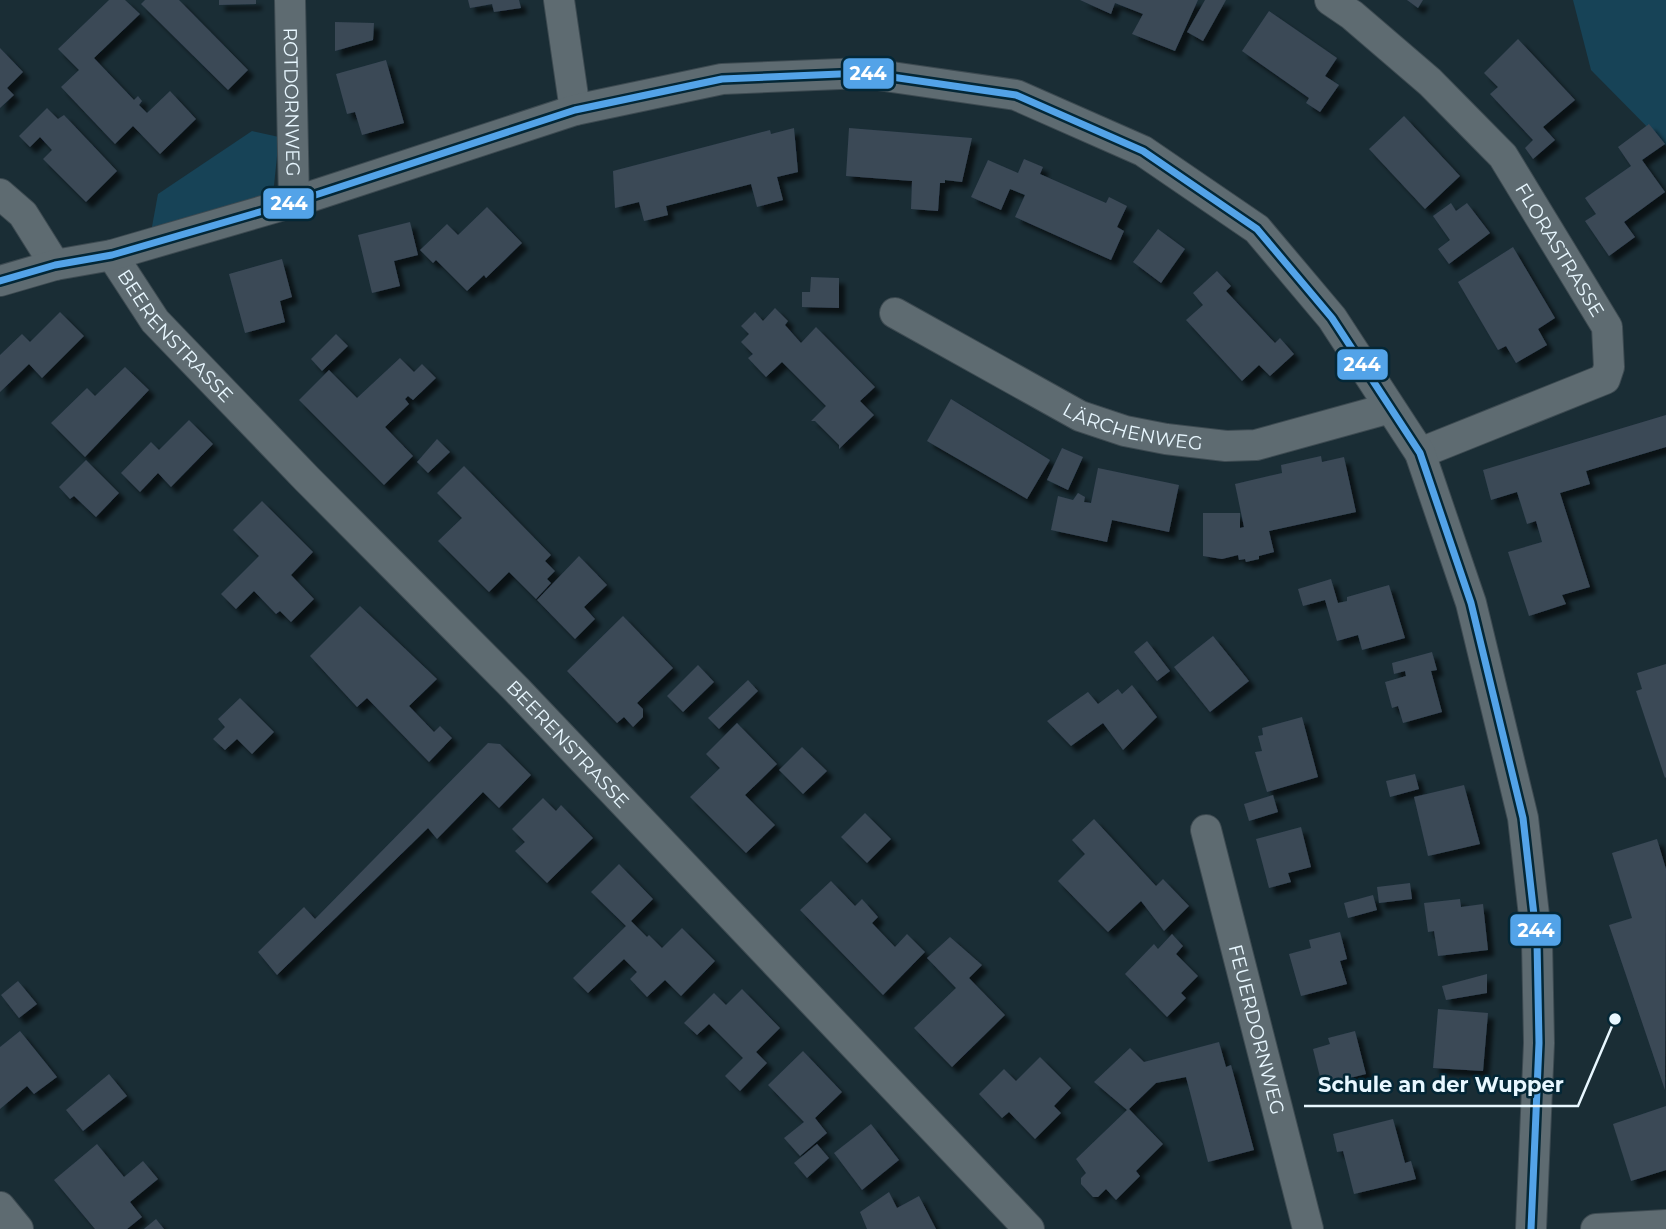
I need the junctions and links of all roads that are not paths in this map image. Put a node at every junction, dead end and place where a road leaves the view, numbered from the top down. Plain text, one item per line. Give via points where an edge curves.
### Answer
1 (290, 0) edge
2 (559, 0) edge
3 (1330, 0) edge
4 (575, 110) junction
5 (0, 194) edge
6 (294, 202) junction
7 (111, 255) junction
8 (55, 265) junction
9 (0, 281) edge
10 (895, 313) dead end
11 (1390, 408) junction
12 (1420, 453) junction
13 (1206, 830) dead end
14 (0, 1207) edge
15 (1666, 1225) edge
16 (18, 1229) edge
17 (1029, 1229) edge
18 (1308, 1229) edge
19 (1531, 1229) edge
20 (1596, 1229) edge

1 - 6 street, ROTDORNWEG
2 - 4 street
3 - 12 street, FLORASTRASSE via 1430,82 1503,156 1607,327 1609,367 1605,379
4 - 6 street
4 - 11 street via 722,79 864,73 1016,95 1143,151 1257,229 1332,318
5 - 8 street via 23,214
6 - 7 street
7 - 8 street
7 - 17 street, BEERENSTRASSE via 155,321 516,689
8 - 9 street
10 - 11 street, LÄRCHENWEG via 1080,416 1139,433 1226,446 1256,445
11 - 12 street
12 - 19 street via 1471,603 1523,818 1537,942 1539,1043
13 - 18 street, FEUERDORNWEG
14 - 16 street
15 - 20 street

